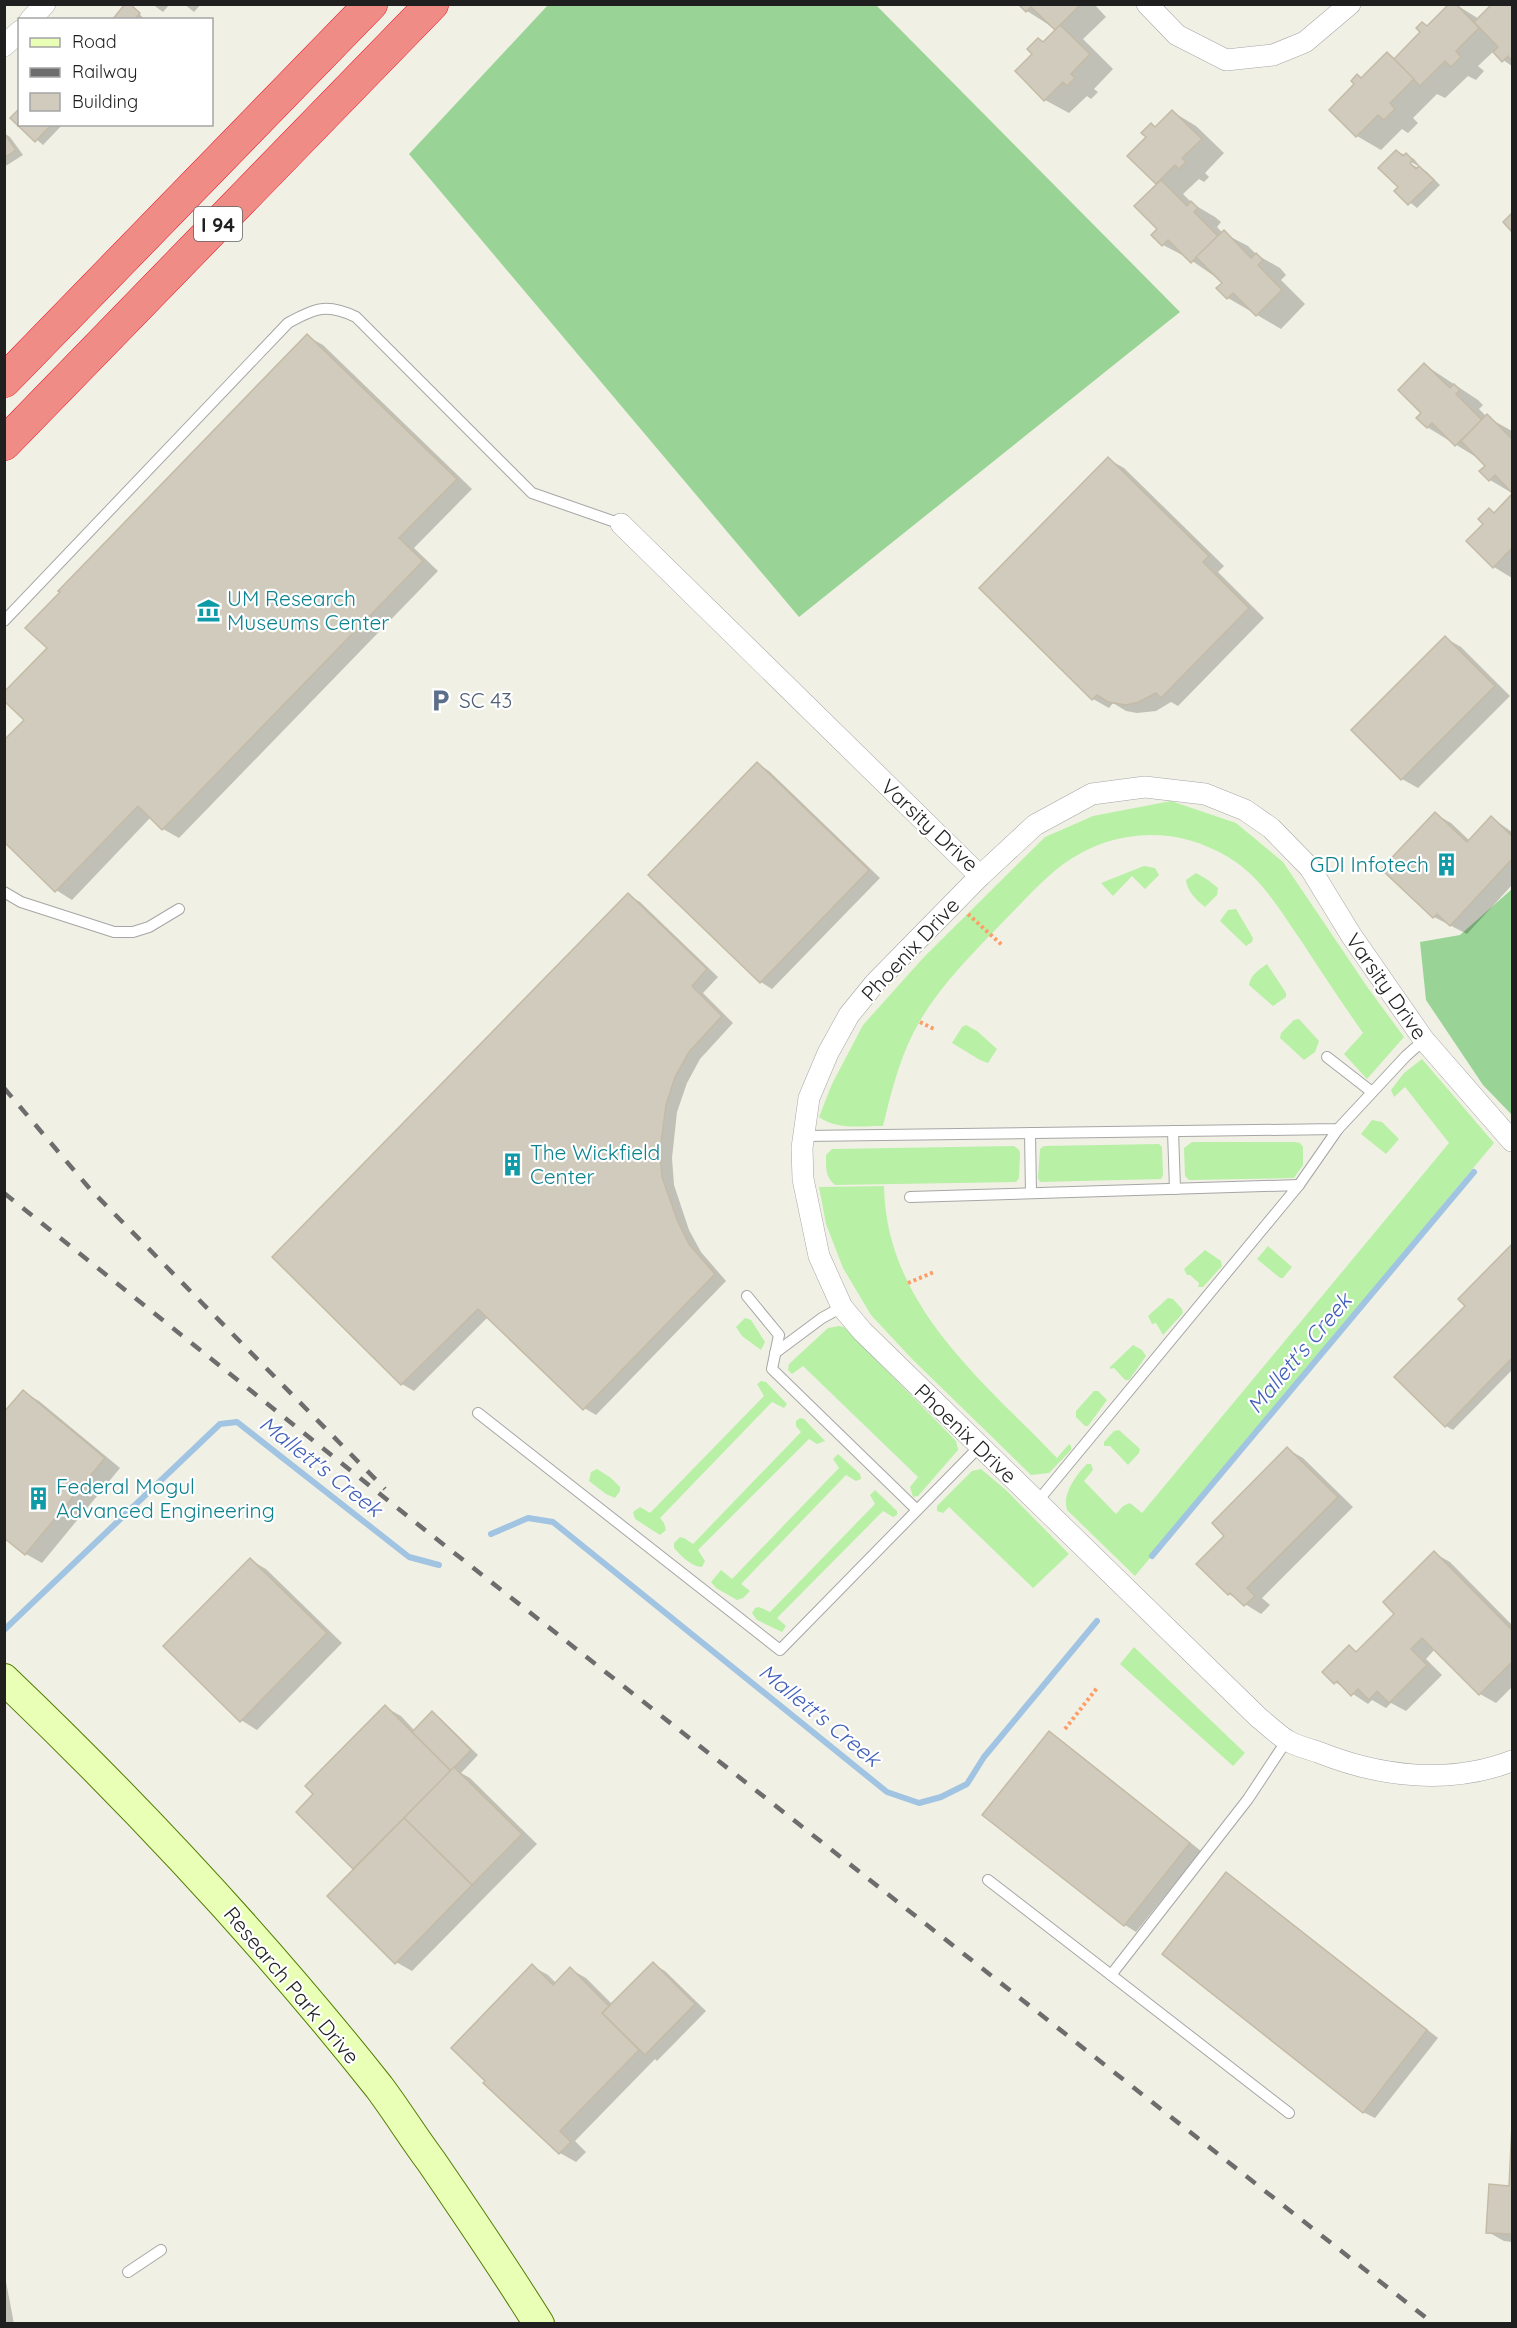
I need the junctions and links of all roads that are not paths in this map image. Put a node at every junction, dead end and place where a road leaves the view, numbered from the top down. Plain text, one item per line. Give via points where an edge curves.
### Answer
1 (45, 4) edge
2 (371, 4) edge
3 (432, 4) edge
4 (1147, 4) edge
5 (1350, 4) edge
6 (32, 18) edge
7 (18, 33) edge
8 (4, 46) edge
9 (4, 381) edge
10 (4, 444) edge
11 (621, 524) joint
12 (4, 621) edge
13 (980, 876) junction
14 (4, 892) edge
15 (179, 909) dead end
16 (1424, 1040) junction
17 (1327, 1057) dead end
18 (1372, 1092) junction
19 (1338, 1129) junction
20 (1173, 1131) junction
21 (1030, 1133) junction
22 (804, 1136) junction
23 (1512, 1141) edge
24 (1299, 1185) junction
25 (1175, 1189) junction
26 (1031, 1193) junction
27 (910, 1197) dead end
28 (747, 1296) dead end
29 (842, 1307) junction
30 (775, 1353) junction
31 (478, 1413) dead end
32 (980, 1446) junction
33 (1037, 1502) junction
34 (917, 1510) junction
35 (4, 1680) edge
36 (1287, 1740) junction
37 (1512, 1761) edge
38 (988, 1880) dead end
39 (1111, 1975) junction
40 (1289, 2113) dead end
41 (161, 2250) dead end
42 (128, 2272) dead end
43 (539, 2324) edge

1 - 6 street
2 - 9 highway, I 94
3 - 10 highway, I 94
4 - 5 street via 1177,35 1226,60 1273,55 1305,42
7 - 8 street
11 - 12 lane via 532,493 356,317 340,309 324,308 288,323
11 - 13 street, Varsity Drive
13 - 16 street, Varsity Drive via 1035,825 1092,794 1145,787 1205,794 1245,810 1271,828 1310,868
13 - 22 street, Phoenix Drive via 875,983 849,1015 809,1098
14 - 15 lane via 21,902 114,932 149,927
16 - 18 lane
16 - 23 street, Varsity Drive
17 - 18 lane
18 - 19 lane
19 - 20 lane
19 - 24 lane
20 - 21 lane
20 - 25 lane
21 - 22 lane
21 - 26 lane
22 - 29 street, Phoenix Drive via 803,1179 811,1226 819,1256
24 - 25 lane
24 - 33 lane
25 - 26 lane
26 - 27 lane
28 - 30 lane via 779,1335
29 - 30 lane
29 - 32 street, Phoenix Drive
30 - 34 lane via 772,1369
31 - 34 lane via 780,1650
32 - 33 street, Phoenix Drive
32 - 34 lane
33 - 36 street, Phoenix Drive via 1259,1718
35 - 43 street, Research Park Drive via 142,1815 309,2002 380,2089 488,2243
36 - 37 street, Phoenix Drive via 1342,1762 1397,1774 1437,1776 1488,1771
36 - 39 lane via 1248,1799
38 - 39 lane
39 - 40 lane
41 - 42 lane

